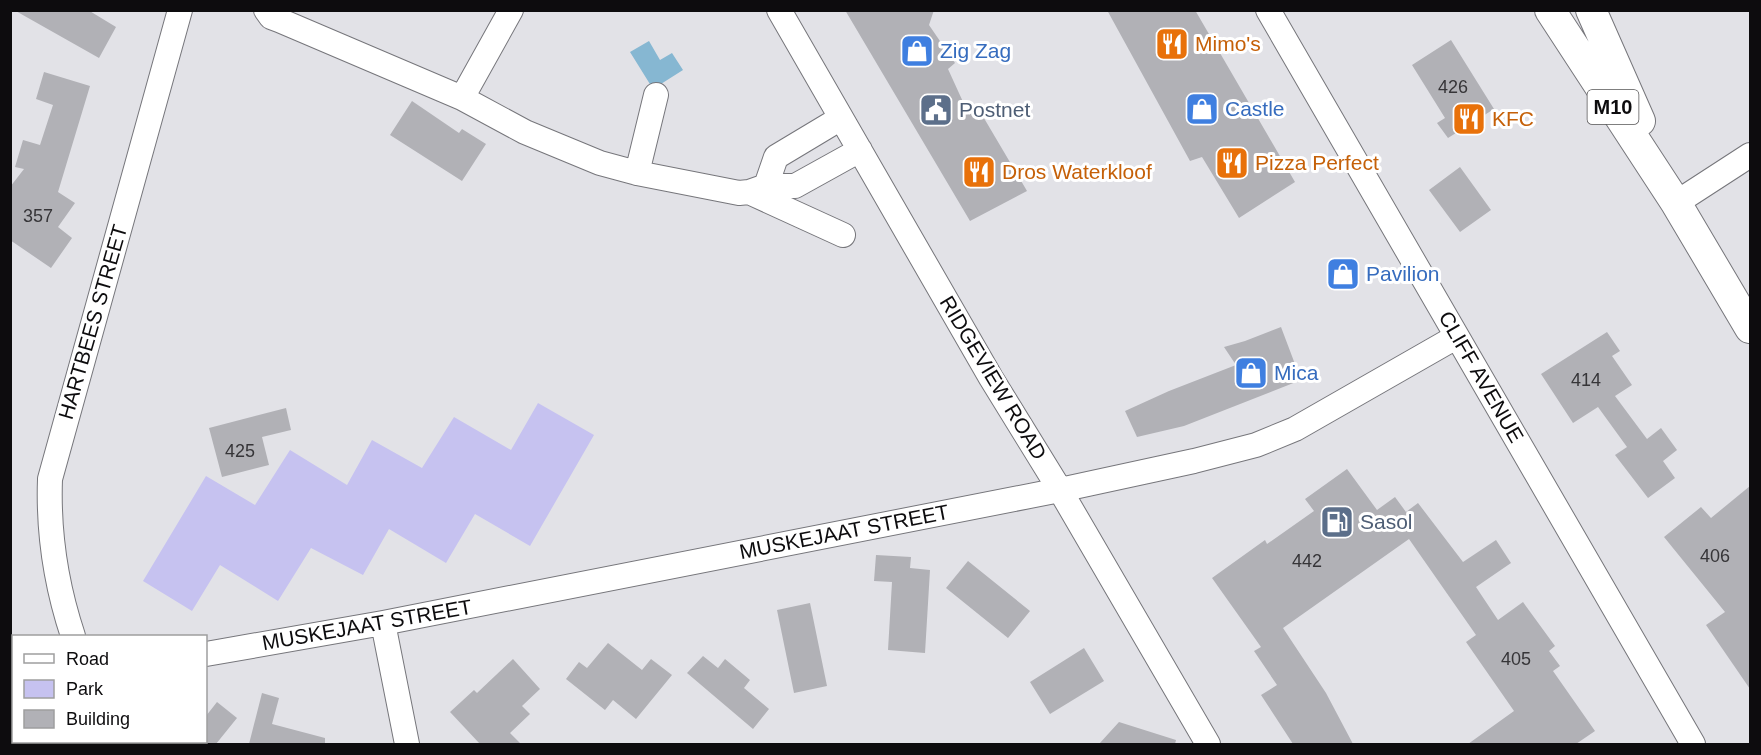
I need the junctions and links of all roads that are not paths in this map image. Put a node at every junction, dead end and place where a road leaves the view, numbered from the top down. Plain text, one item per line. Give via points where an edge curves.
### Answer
1 (180, 10) edge
2 (266, 10) edge
3 (511, 10) edge
4 (779, 10) edge
5 (1268, 10) edge
6 (1550, 10) edge
7 (1591, 10) edge
8 (656, 95) dead end
9 (462, 98) junction
10 (841, 118) junction
11 (860, 150) junction
12 (1750, 155) edge
13 (637, 173) junction
14 (758, 189) junction
15 (1676, 203) junction
16 (843, 236) dead end
17 (1750, 328) edge
18 (1456, 337) junction
19 (1060, 490) junction
20 (383, 623) junction
21 (73, 635) edge
22 (207, 654) edge
23 (407, 744) edge
24 (1208, 744) edge
25 (1693, 744) edge

1 - 21 street, HARTBEES STREET via 50,479 51,537 61,598
2 - 9 street via 271,17
3 - 9 street
4 - 10 street, RIDGEVIEW ROAD
5 - 18 street, CLIFF AVENUE
6 - 15 main road, M10
7 - 15 main road, M10
8 - 13 street
9 - 13 street via 564,150
10 - 11 street, RIDGEVIEW ROAD
10 - 14 street via 776,157
11 - 14 street via 795,186
11 - 19 street, RIDGEVIEW ROAD
12 - 15 street
13 - 14 street via 740,193
14 - 16 street
15 - 17 main road, M10
18 - 19 street, MUSKEJAAT STREET via 1295,429 1257,445
18 - 25 street, CLIFF AVENUE
19 - 20 street, MUSKEJAAT STREET
19 - 24 street, RIDGEVIEW ROAD
20 - 22 street, MUSKEJAAT STREET
20 - 23 street

